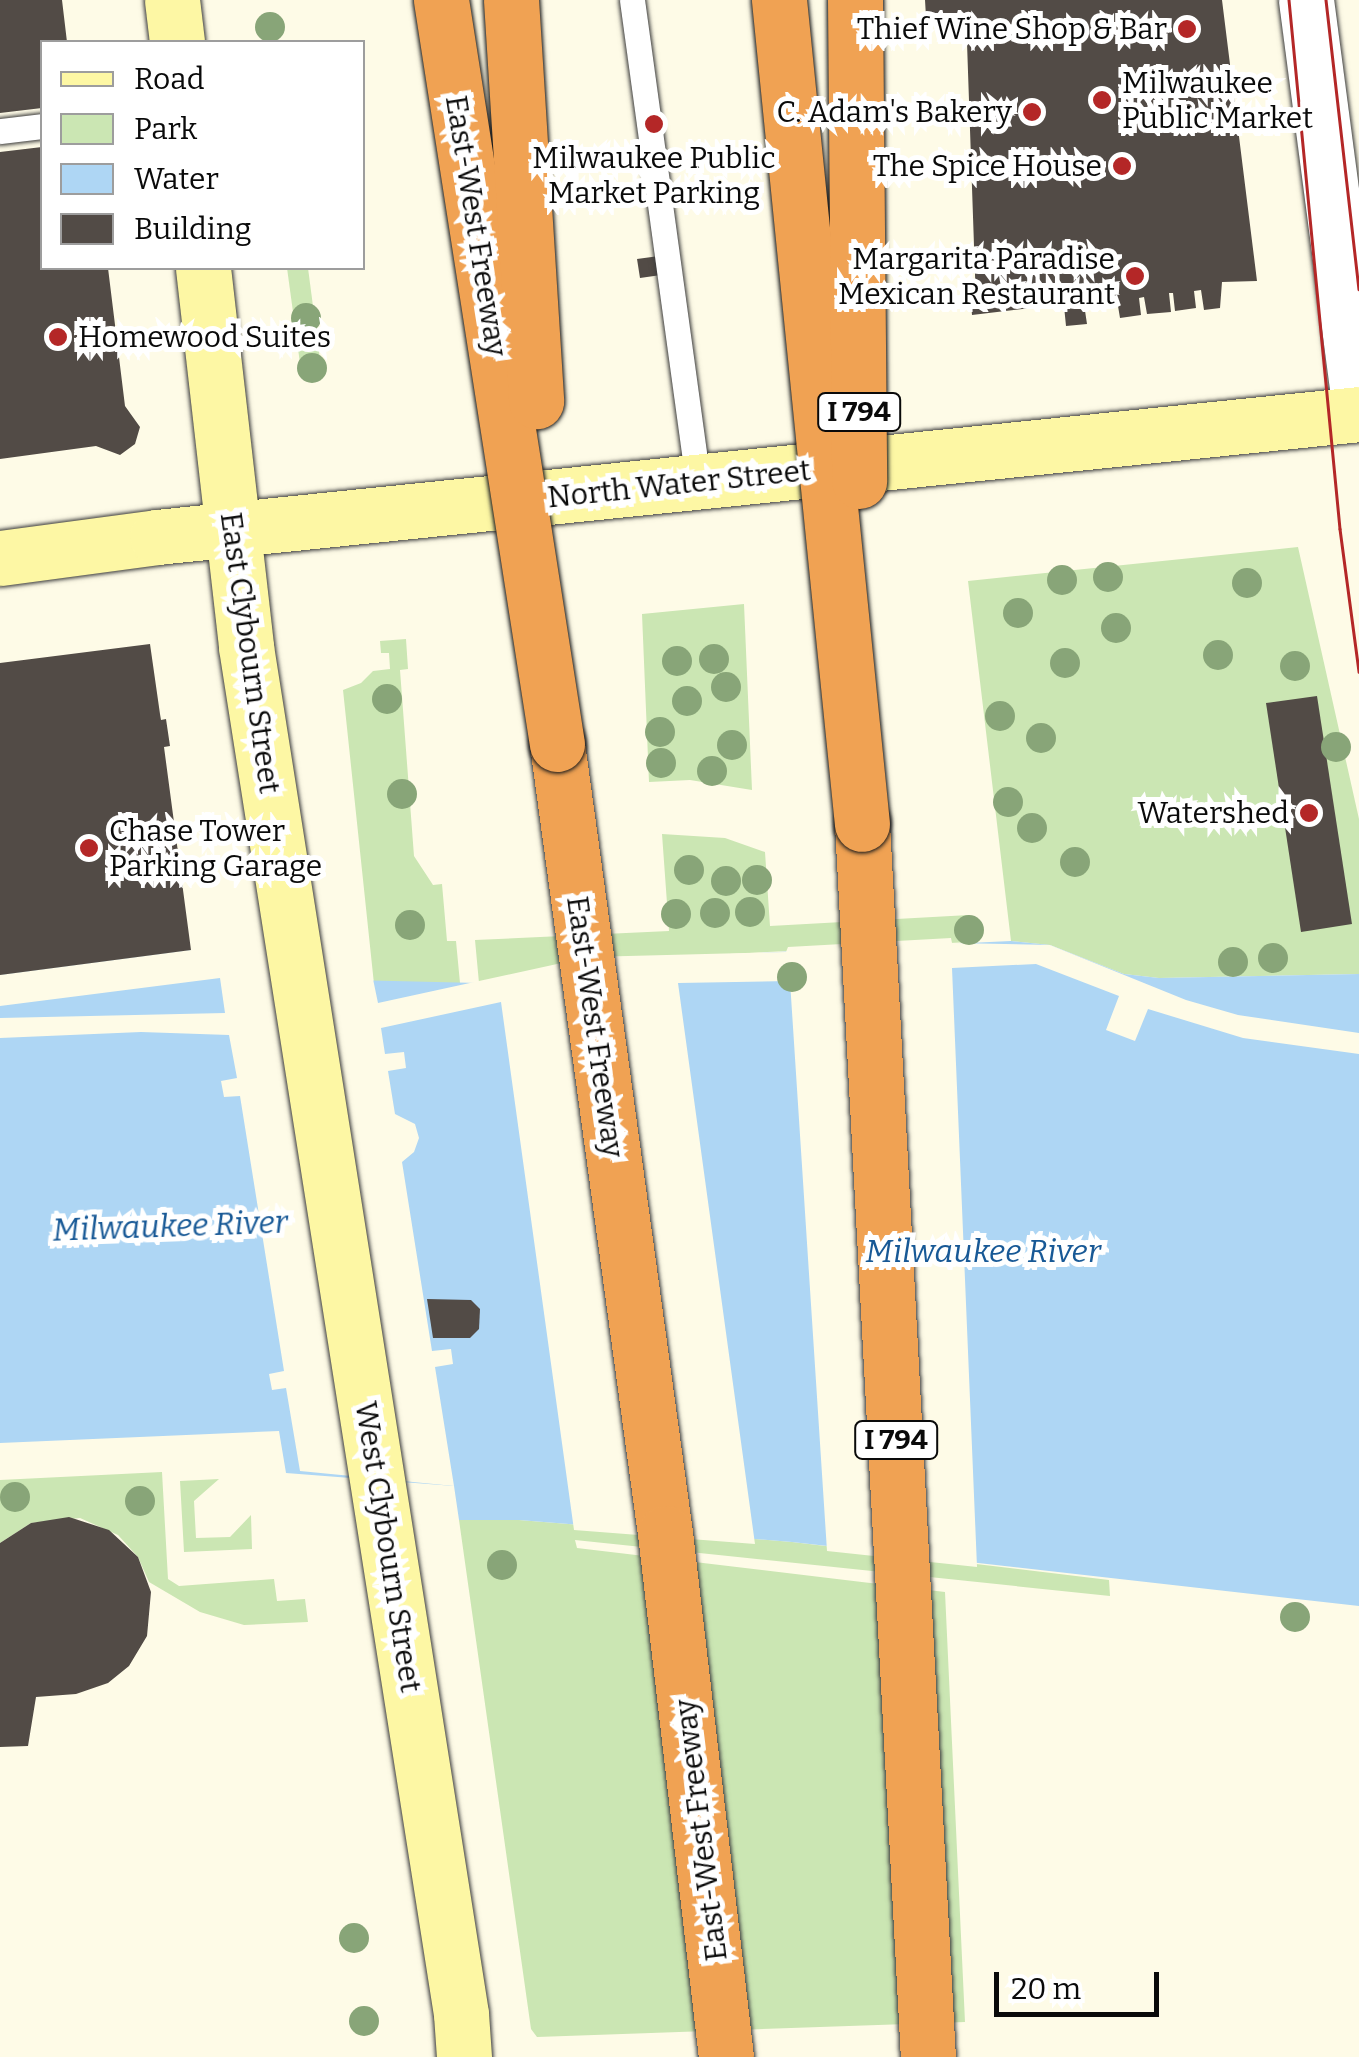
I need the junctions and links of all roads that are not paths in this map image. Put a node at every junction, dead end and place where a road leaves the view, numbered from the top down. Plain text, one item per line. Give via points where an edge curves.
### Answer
1 (172, 0) edge
2 (441, 0) edge
3 (510, 0) edge
4 (632, 0) edge
5 (779, 0) edge
6 (855, 0) edge
7 (1306, 0) edge
8 (177, 40) edge
9 (40, 126) edge
10 (0, 132) edge
11 (203, 270) edge
12 (1359, 402) edge
13 (1359, 414) edge
14 (698, 483) junction
15 (233, 530) junction
16 (0, 558) edge
17 (558, 744) junction
18 (862, 824) junction
19 (307, 1037) joint
20 (464, 2057) edge
21 (726, 2057) edge
22 (928, 2057) edge

1 - 8 main road
2 - 17 highway, East-West Freeway, bridge
3 - 17 highway, bridge
4 - 14 lane
5 - 18 highway, bridge
6 - 18 highway, I 794, bridge
7 - 12 street
9 - 10 lane
11 - 15 main road, East Clybourn Street
13 - 14 main road, North Water Street
14 - 15 main road, North Water Street
15 - 16 main road, North Water Street
15 - 19 main road, East Clybourn Street
17 - 21 highway, East-West Freeway via 666,1533
18 - 22 highway, I 794
19 - 20 main road, West Clybourn Street

